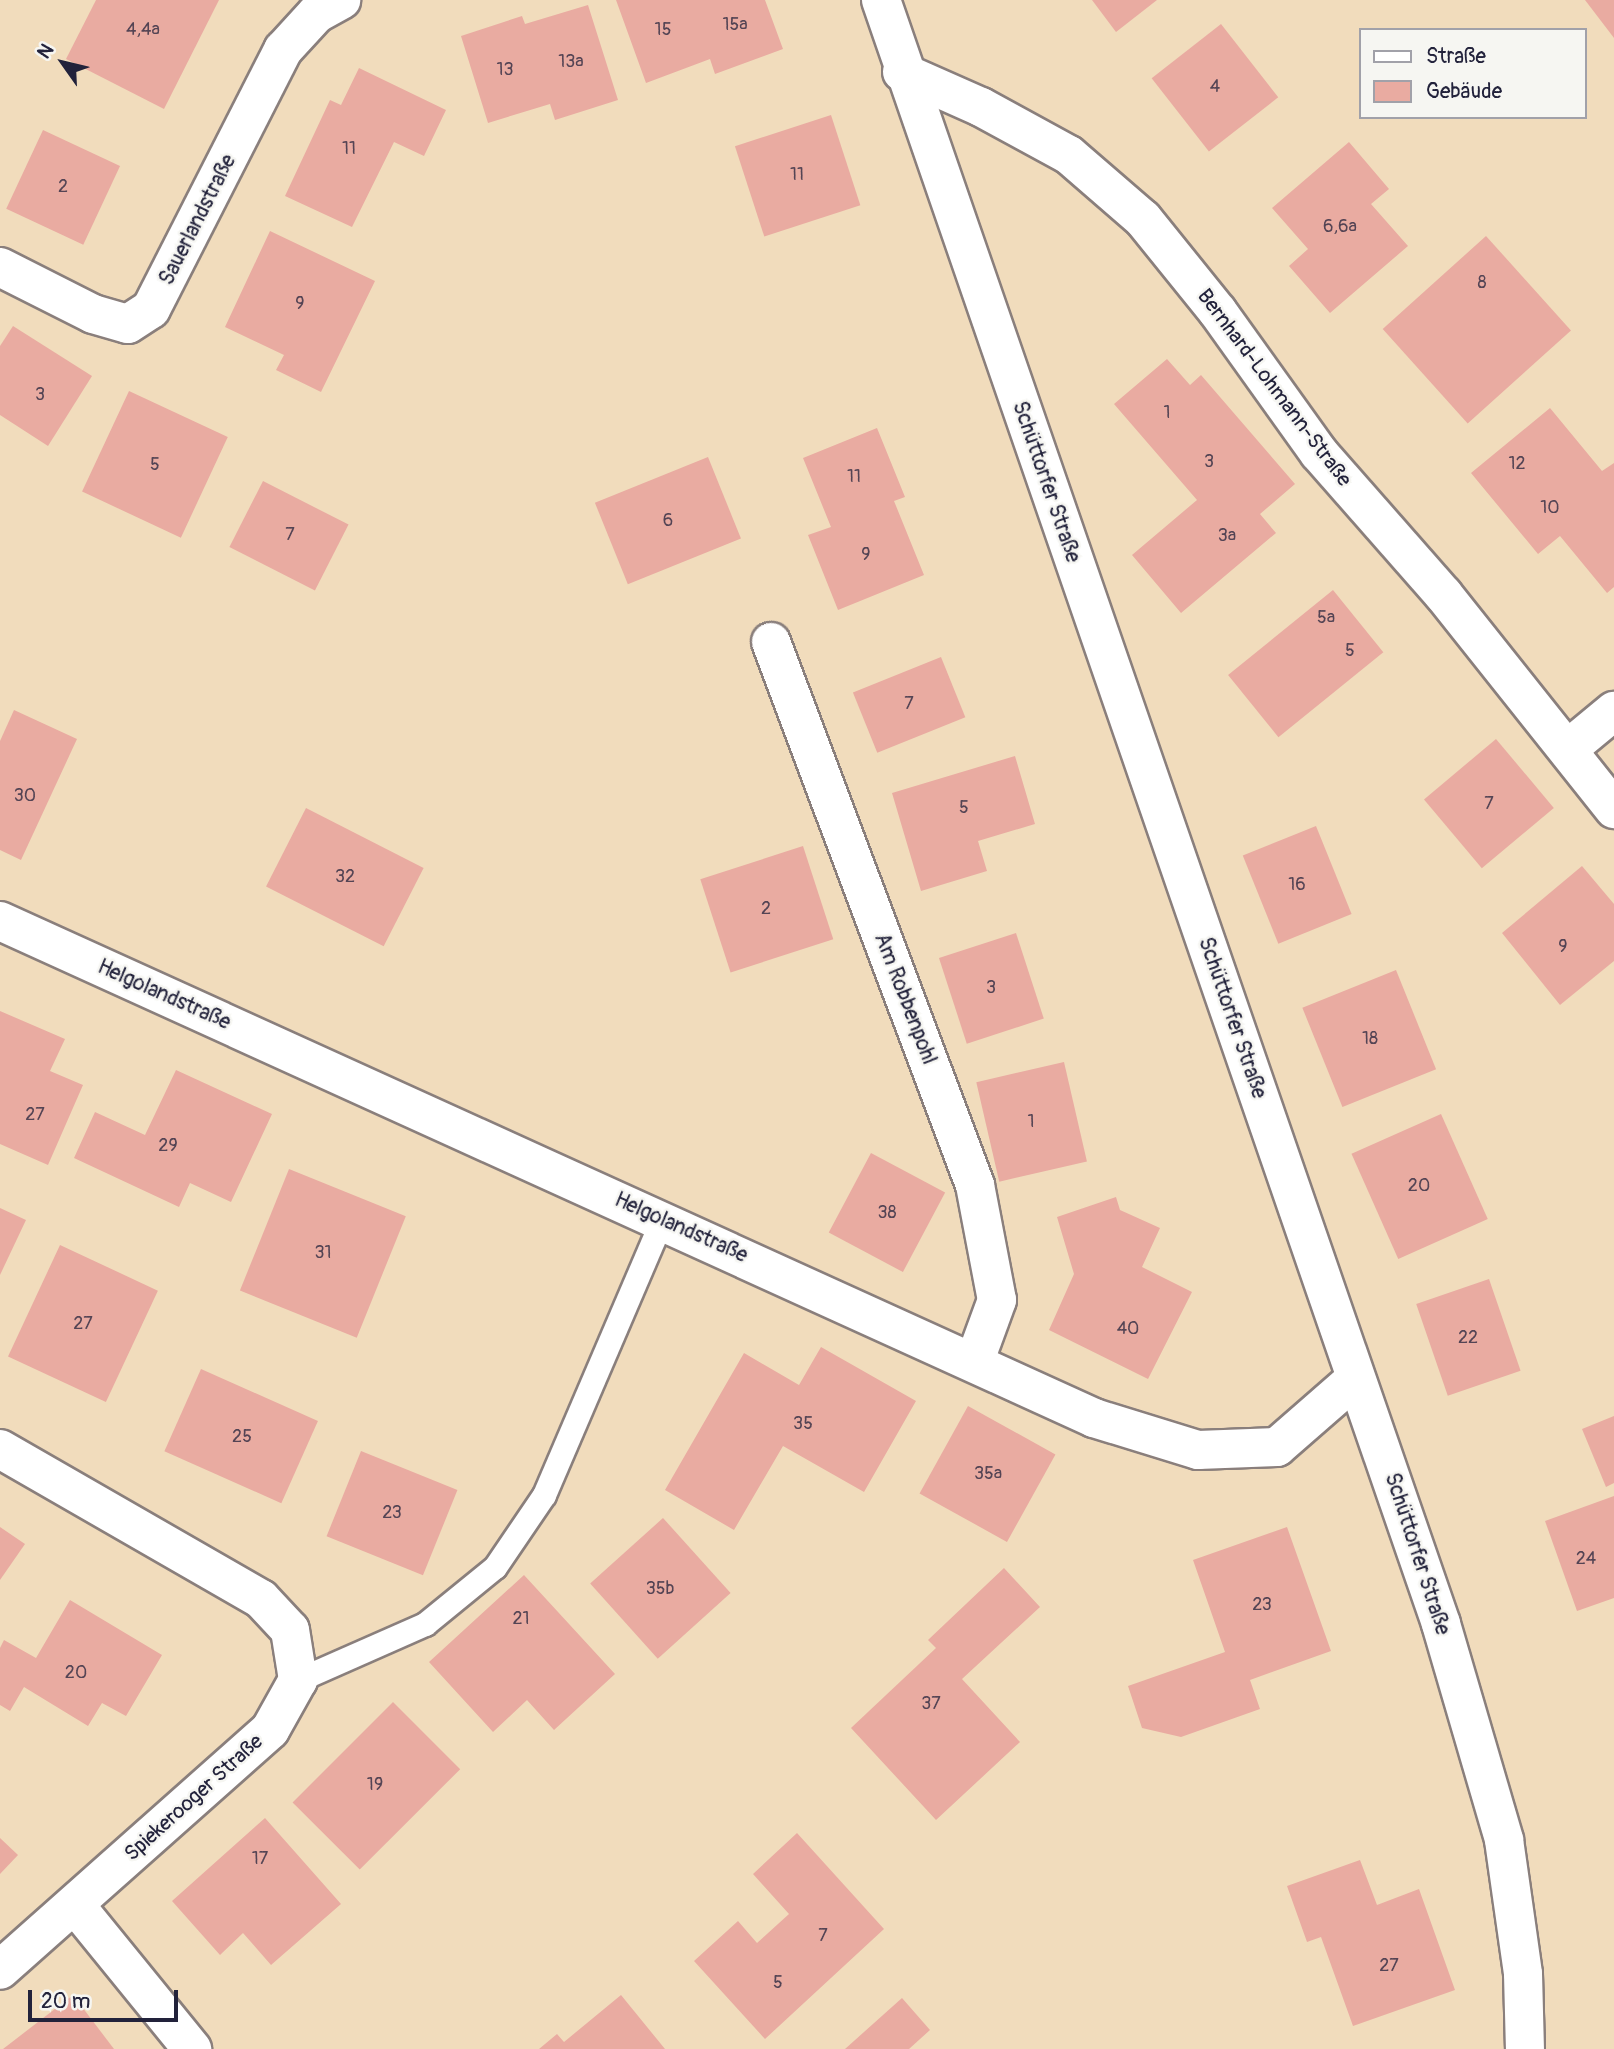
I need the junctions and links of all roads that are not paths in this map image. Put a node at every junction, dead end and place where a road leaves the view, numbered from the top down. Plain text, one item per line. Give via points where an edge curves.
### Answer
1 (341, 0) edge
2 (881, 0) edge
3 (902, 72) junction
4 (0, 267) edge
5 (771, 642) dead end
6 (1614, 710) edge
7 (1568, 749) junction
8 (1614, 808) edge
9 (0, 921) edge
10 (662, 1220) junction
11 (975, 1360) junction
12 (1355, 1379) junction
13 (0, 1449) edge
14 (298, 1680) junction
15 (75, 1905) junction
16 (0, 1970) edge
17 (192, 2049) edge
18 (1525, 2049) edge

1 - 4 street, Sauerlandstraße via 316,14 283,50 151,309 128,324 93,314
2 - 3 street, Schüttorfer Straße
3 - 7 street, Bernhard-Lohmann-Straße via 981,107 1069,155 1143,219 1218,312 1319,453 1443,594
3 - 12 street, Schüttorfer Straße
5 - 11 street, Am Robbenpohl via 975,1185 997,1300
6 - 7 street
7 - 8 street, Bernhard-Lohmann-Straße
9 - 10 street, Helgolandstraße
10 - 11 street, Helgolandstraße
10 - 14 lane via 544,1495 495,1567 425,1624
11 - 12 street, Helgolandstraße via 1094,1418 1198,1450 1277,1447
12 - 18 street, Schüttorfer Straße via 1441,1624 1504,1840 1523,1974
13 - 14 street via 261,1599 290,1630
14 - 15 street, Spiekerooger Straße via 270,1730
15 - 16 street, Spiekerooger Straße
15 - 17 street

